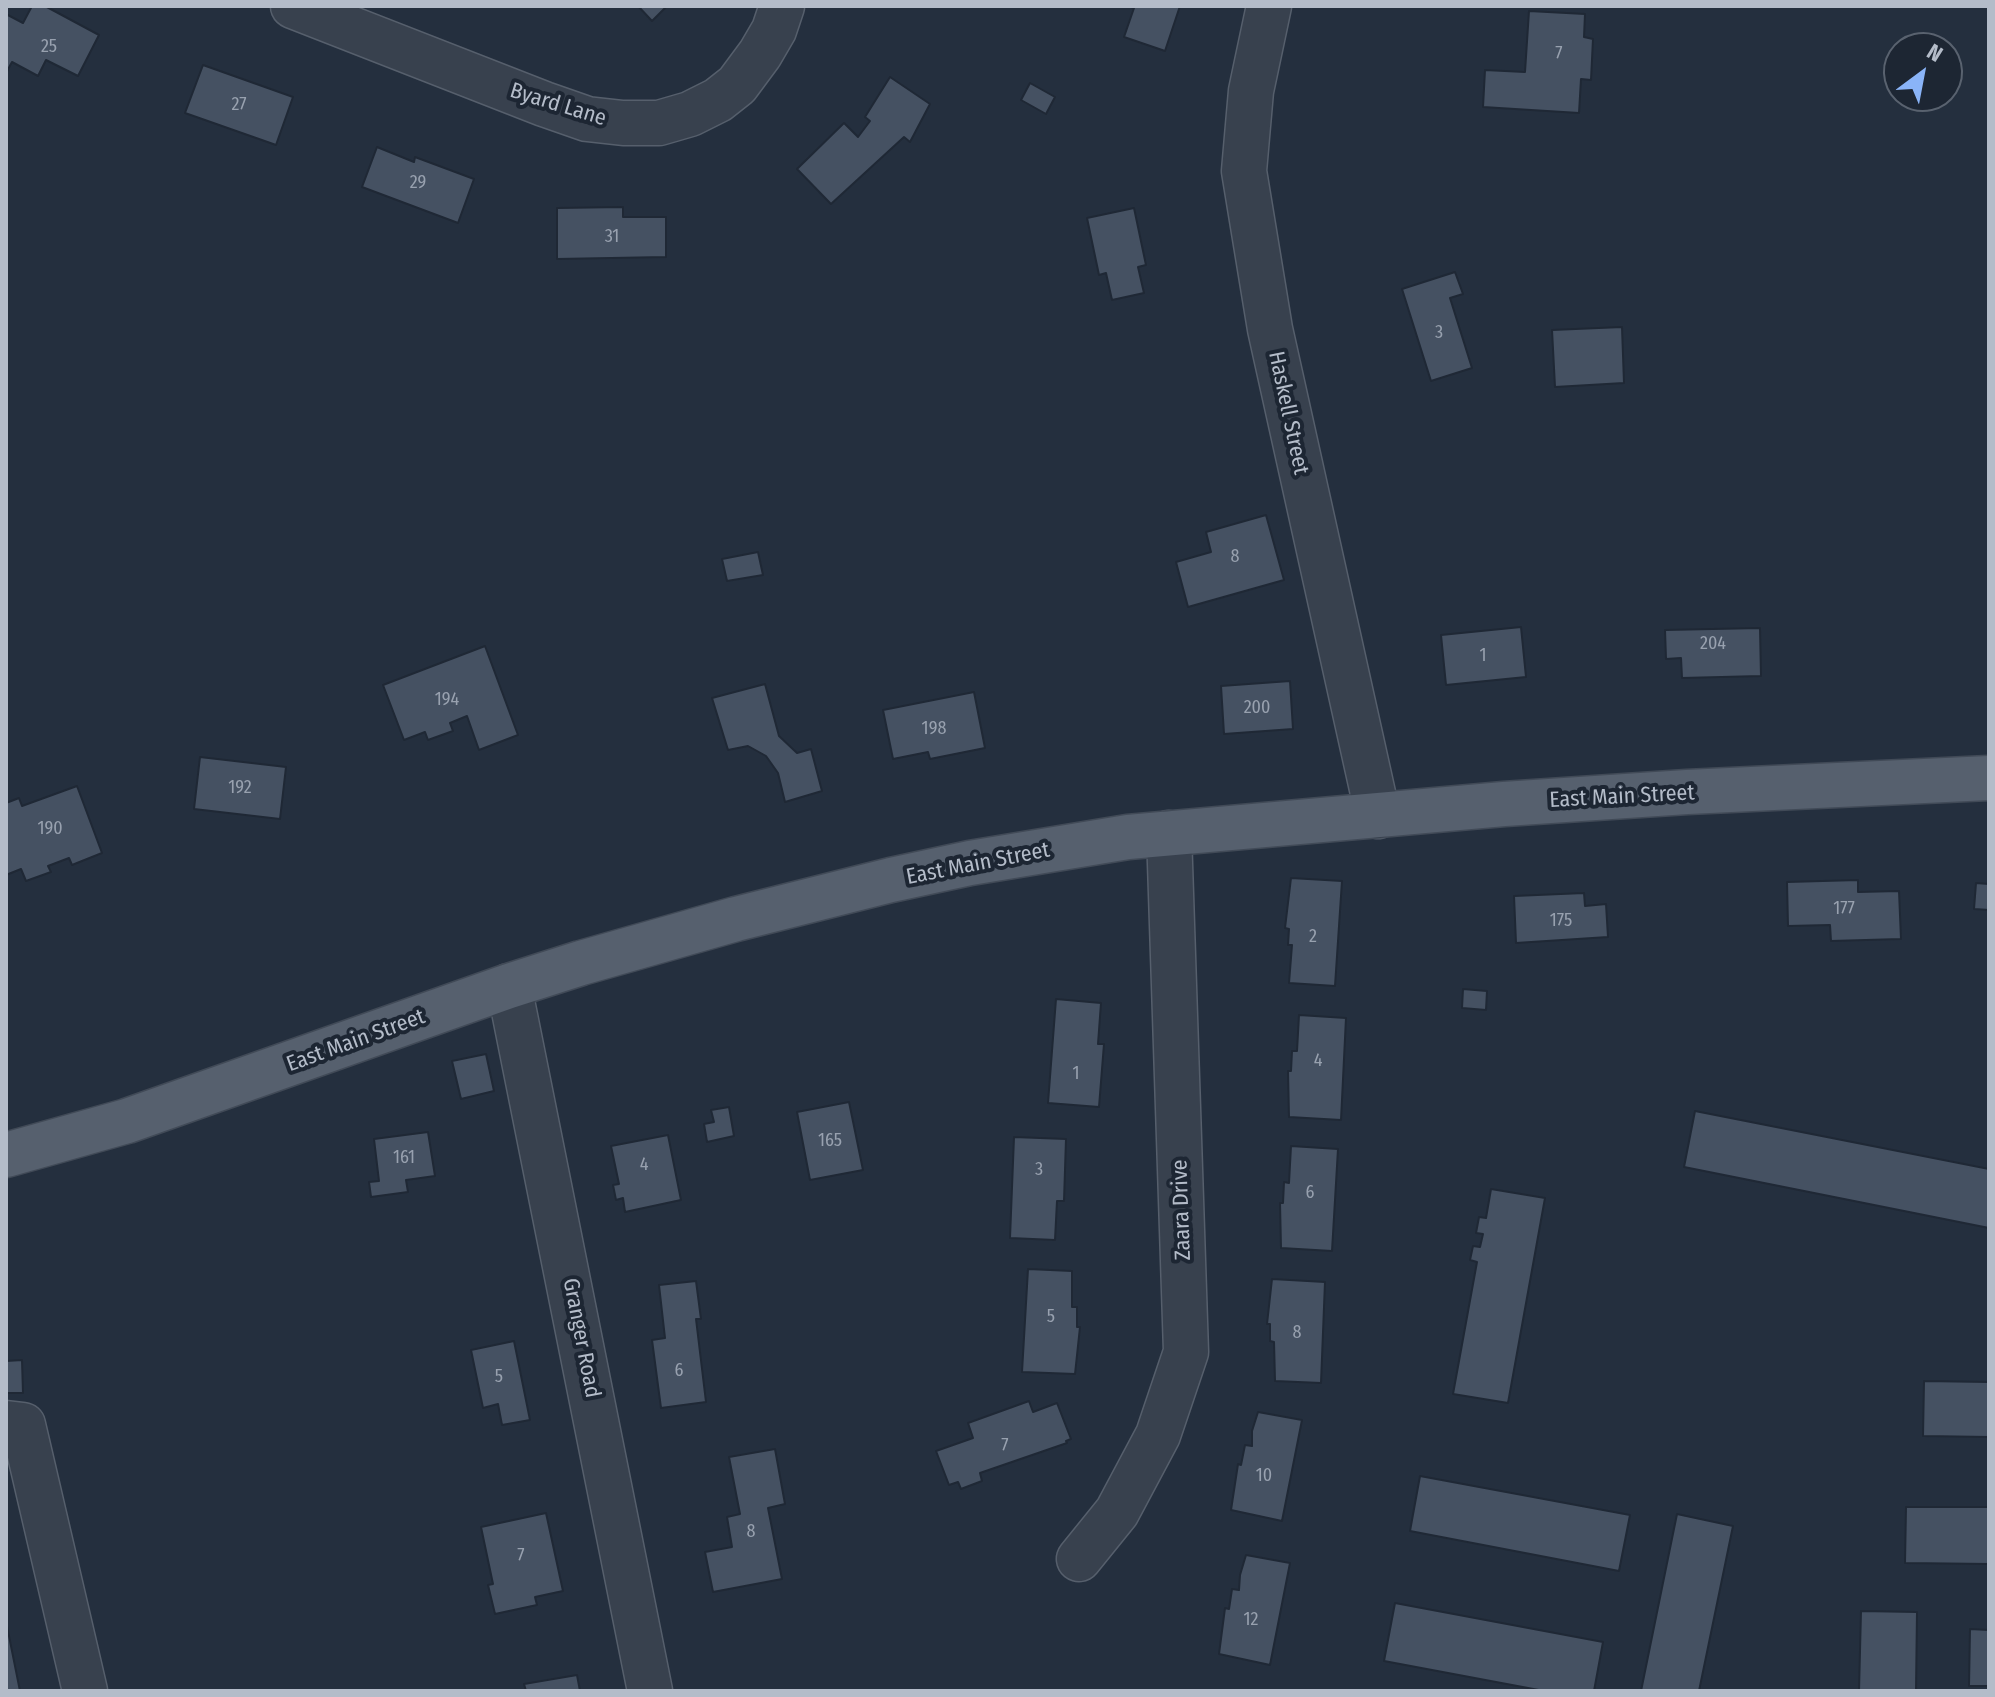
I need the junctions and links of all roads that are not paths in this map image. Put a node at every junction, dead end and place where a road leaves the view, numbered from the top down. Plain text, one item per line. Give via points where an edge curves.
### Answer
1 (782, 6) edge
2 (1269, 6) edge
3 (308, 9) edge
4 (1989, 778) edge
5 (1378, 816) junction
6 (1169, 833) junction
7 (509, 986) junction
8 (6, 1155) edge
9 (6, 1423) edge
10 (1079, 1559) dead end
11 (85, 1691) edge
12 (650, 1691) edge

1 - 3 street, Byard Lane via 774,30 737,85 690,114 659,123 587,119
2 - 5 street, Haskell Street via 1251,91 1244,171 1270,329
4 - 5 main road, East Main Street via 1607,797
5 - 6 main road, East Main Street
6 - 7 main road, East Main Street via 891,880
6 - 10 street, Zaara Drive via 1186,1352 1158,1435 1117,1512
7 - 8 main road, East Main Street via 127,1121
7 - 12 street, Granger Road
9 - 11 street via 23,1425

